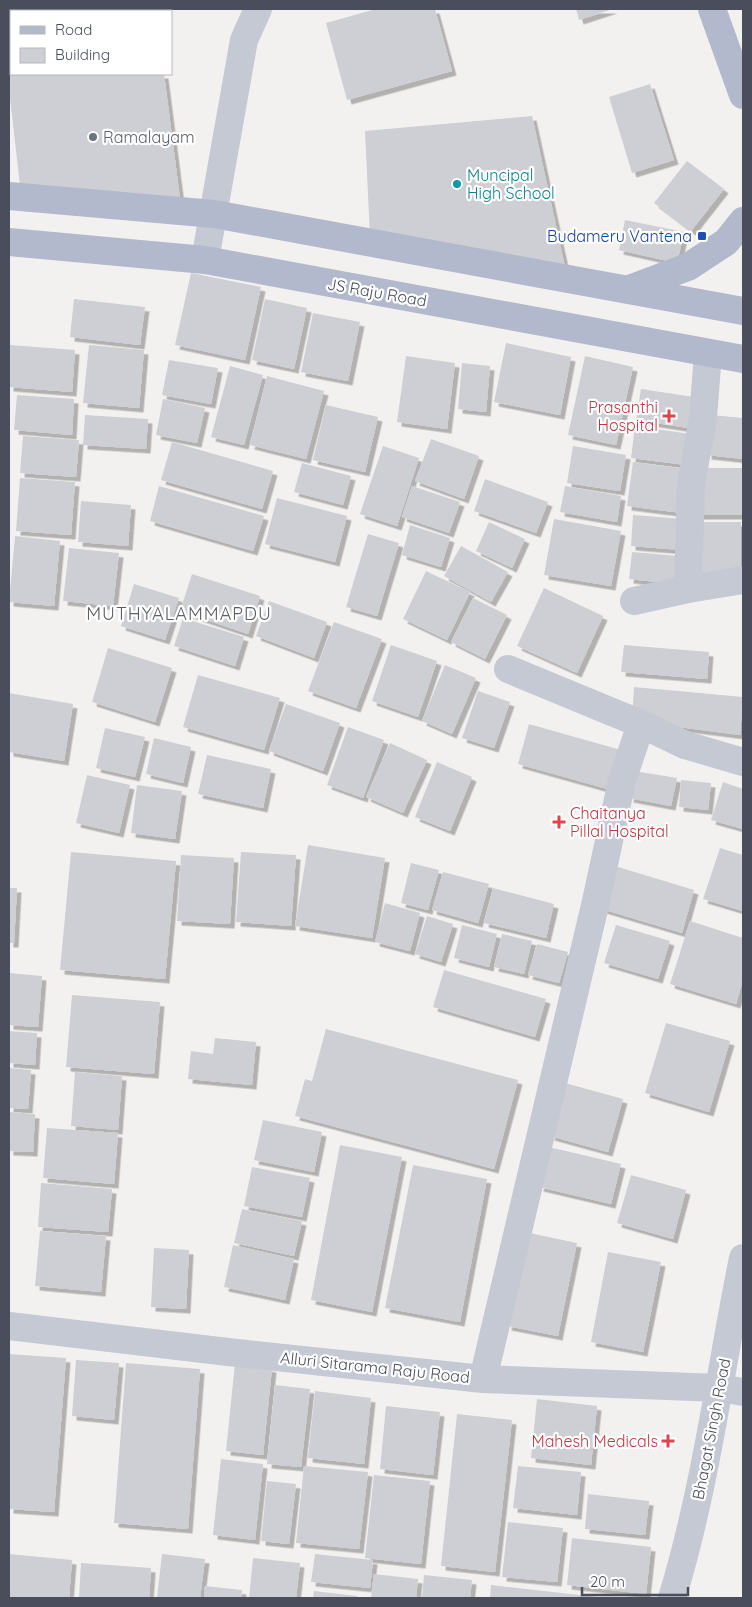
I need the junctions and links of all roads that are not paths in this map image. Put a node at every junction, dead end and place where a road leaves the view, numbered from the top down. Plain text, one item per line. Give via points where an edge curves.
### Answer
1 (258, 9) edge
2 (712, 9) edge
3 (743, 95) edge
4 (9, 196) edge
5 (214, 214) junction
6 (743, 221) edge
7 (9, 242) edge
8 (205, 260) junction
9 (628, 290) junction
10 (743, 311) edge
11 (708, 353) junction
12 (743, 359) edge
13 (743, 580) edge
14 (688, 589) junction
15 (634, 601) dead end
16 (508, 670) dead end
17 (641, 724) junction
18 (743, 762) edge
19 (743, 1258) edge
20 (9, 1326) edge
21 (484, 1379) junction
22 (731, 1390) edge
23 (672, 1598) edge

1 - 5 street via 244,40
2 - 3 main road
4 - 5 main road
5 - 8 street
5 - 9 main road
6 - 9 main road via 726,242 688,267
7 - 8 main road, JS Raju Road
8 - 11 main road, JS Raju Road
9 - 10 main road
11 - 12 main road, JS Raju Road
11 - 14 street via 703,418 691,485
13 - 14 street
14 - 15 street
16 - 17 street
17 - 18 street via 685,745
17 - 21 street via 622,781
19 - 22 street, Bhagat Singh Road
20 - 21 street, Alluri Sitarama Raju Road
21 - 22 street, Alluri Sitarama Raju Road
22 - 23 street, Bhagat Singh Road via 703,1478

